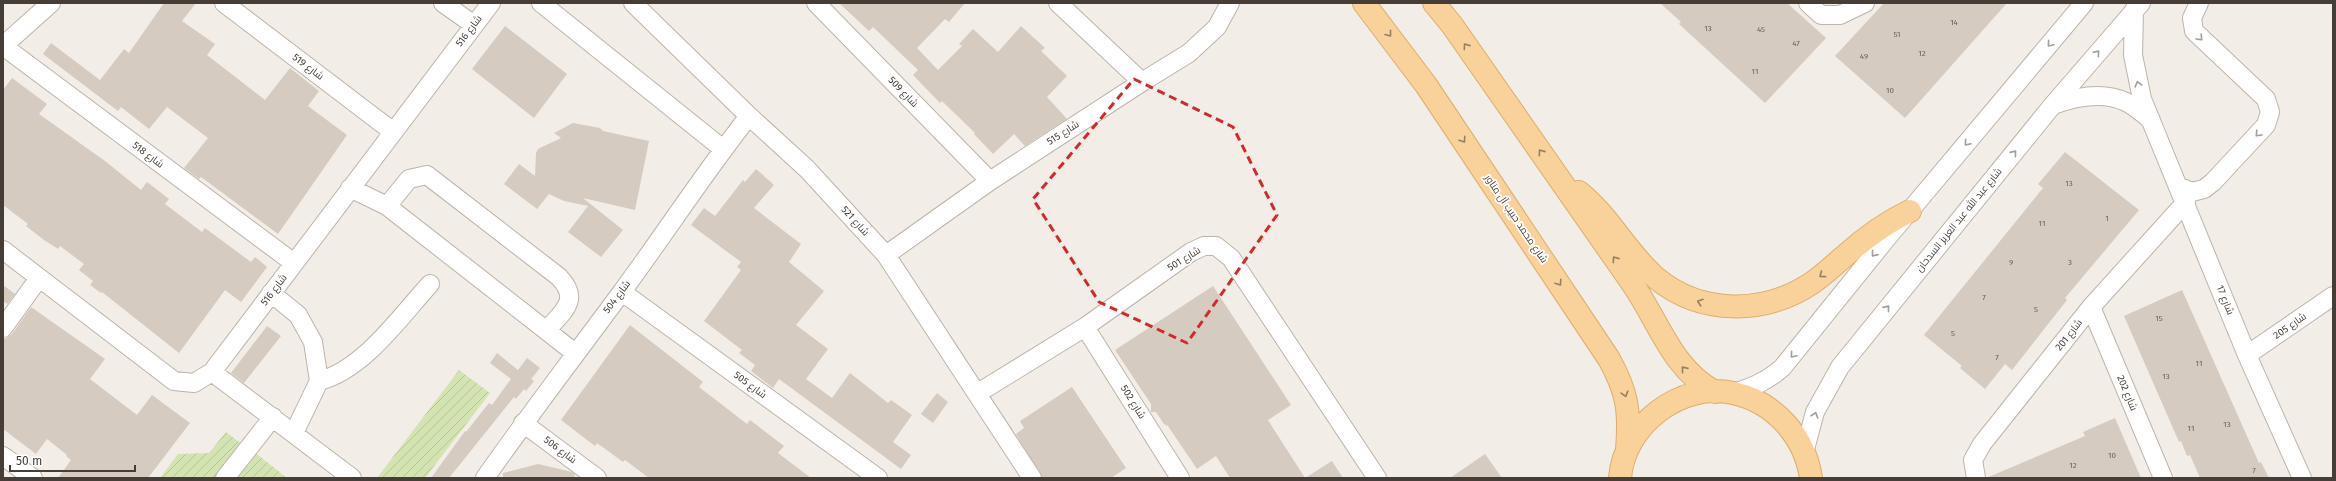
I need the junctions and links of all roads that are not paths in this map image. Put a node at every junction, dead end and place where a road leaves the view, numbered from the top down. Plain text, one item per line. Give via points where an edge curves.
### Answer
1 (51, 3) edge
2 (224, 3) edge
3 (443, 3) edge
4 (491, 3) edge
5 (541, 3) edge
6 (633, 3) edge
7 (816, 3) edge
8 (1058, 3) edge
9 (1230, 3) edge
10 (1364, 3) edge
11 (1434, 3) edge
12 (1808, 3) edge
13 (1865, 3) edge
14 (2084, 3) edge
15 (2198, 3) edge
16 (2138, 7) edge
17 (474, 25) junction
18 (3, 46) edge
19 (1142, 82) junction
20 (2052, 106) junction
21 (749, 116) junction
22 (2152, 121) junction
23 (392, 131) junction
24 (723, 149) junction
25 (990, 181) junction
26 (1562, 184) junction
27 (350, 188) junction
28 (2183, 194) junction
29 (387, 206) junction
30 (1910, 211) junction
31 (3, 250) edge
32 (886, 254) junction
33 (294, 263) junction
34 (39, 278) junction
35 (430, 284) dead end
36 (622, 292) junction
37 (271, 293) junction
38 (2333, 296) edge
39 (2091, 307) junction
40 (1085, 327) junction
41 (3, 328) edge
42 (547, 330) junction
43 (575, 353) junction
44 (2247, 355) junction
45 (212, 372) junction
46 (319, 381) junction
47 (1724, 393) junction
48 (978, 394) junction
49 (273, 417) junction
50 (523, 423) junction
51 (294, 433) junction
52 (1627, 450) junction
53 (1804, 453) junction
54 (3, 456) edge
55 (33, 478) edge
56 (225, 478) edge
57 (352, 478) edge
58 (485, 478) edge
59 (597, 478) edge
60 (878, 478) edge
61 (1032, 478) edge
62 (1180, 478) edge
63 (1377, 478) edge
64 (1620, 478) edge
65 (1811, 478) edge
66 (1976, 478) edge
67 (2163, 478) edge
68 (2302, 478) edge

1 - 18 street
2 - 23 street, شارع 519
3 - 17 street
4 - 17 street, شارع 516
5 - 24 street
6 - 21 street, شارع 521
7 - 25 street, شارع 509
8 - 19 street
9 - 19 street, شارع 515 via 1217,27 1189,53
10 -> 52 main road, شارع محمد حبيب آل مناور via 1426,85 1609,359 1623,386 1628,405
26 -> 11 main road
12 - 13 street via 1821,15 1840,15
14 -> 30 street
15 -> 28 street via 2192,18 2194,31 2266,99 2270,112 2266,125 2213,182 2204,189
20 -> 16 street, شارع عبد الله عبد العزيز السدحان
22 -> 16 street, شارع 17 via 2142,99 2135,70 2132,40
17 - 23 street, شارع 516
18 - 33 street, شارع 518
19 - 25 street, شارع 515
20 - 22 street via 2076,98 2101,96 2125,101
53 -> 20 street, شارع عبد الله عبد العزيز السدحان via 1815,412 1840,367
21 - 24 street, شارع 504
21 - 32 street, شارع 521 via 808,169
22 - 28 street, شارع 17
23 - 27 street, شارع 516
24 - 36 street, شارع 504
25 - 32 street, شارع 515
30 -> 26 main road via 1867,238 1799,291 1764,304 1726,307 1696,300 1665,285 1642,265 1590,201 1578,191
47 -> 26 main road via 1691,377 1680,364 1634,286
27 - 29 street
27 - 33 street, شارع 516
28 - 39 street, شارع 201
28 - 44 street, شارع 17
29 - 42 street
29 - 42 street via 409,179 427,176 559,277 571,295 569,303
30 -> 47 street via 1782,368 1755,387
31 - 34 street, شارع 516
32 - 48 street, شارع 521
33 - 37 street, شارع 516
34 - 41 street
34 - 45 street, شارع 516 via 174,381 194,383
35 - 46 street via 365,354 335,377
36 - 43 street, شارع 504
36 - 60 street, شارع 505
37 - 45 street, شارع 516
37 - 46 street via 298,315 313,342
38 - 44 street, شارع 205
39 - 66 street, شارع 201 via 1982,444 1973,460
39 - 67 street, شارع 202
40 - 48 street, شارع 501
40 - 62 street, شارع 502
40 - 63 street, شارع 501 via 1191,252 1204,246 1216,246 1231,258
42 - 43 street
43 - 50 street, شارع 504
44 - 68 street, شارع 17
45 - 49 street
46 - 51 street
47 - 52 main road via 1684,397 1656,413 1634,436
47 - 53 main road via 1762,405 1775,414 1794,434
48 - 61 street, شارع 521
49 - 51 street
49 - 56 street
50 - 58 street, شارع 504
50 - 59 street, شارع 506
51 - 57 street
52 - 64 main road
53 - 65 main road
54 - 55 street

